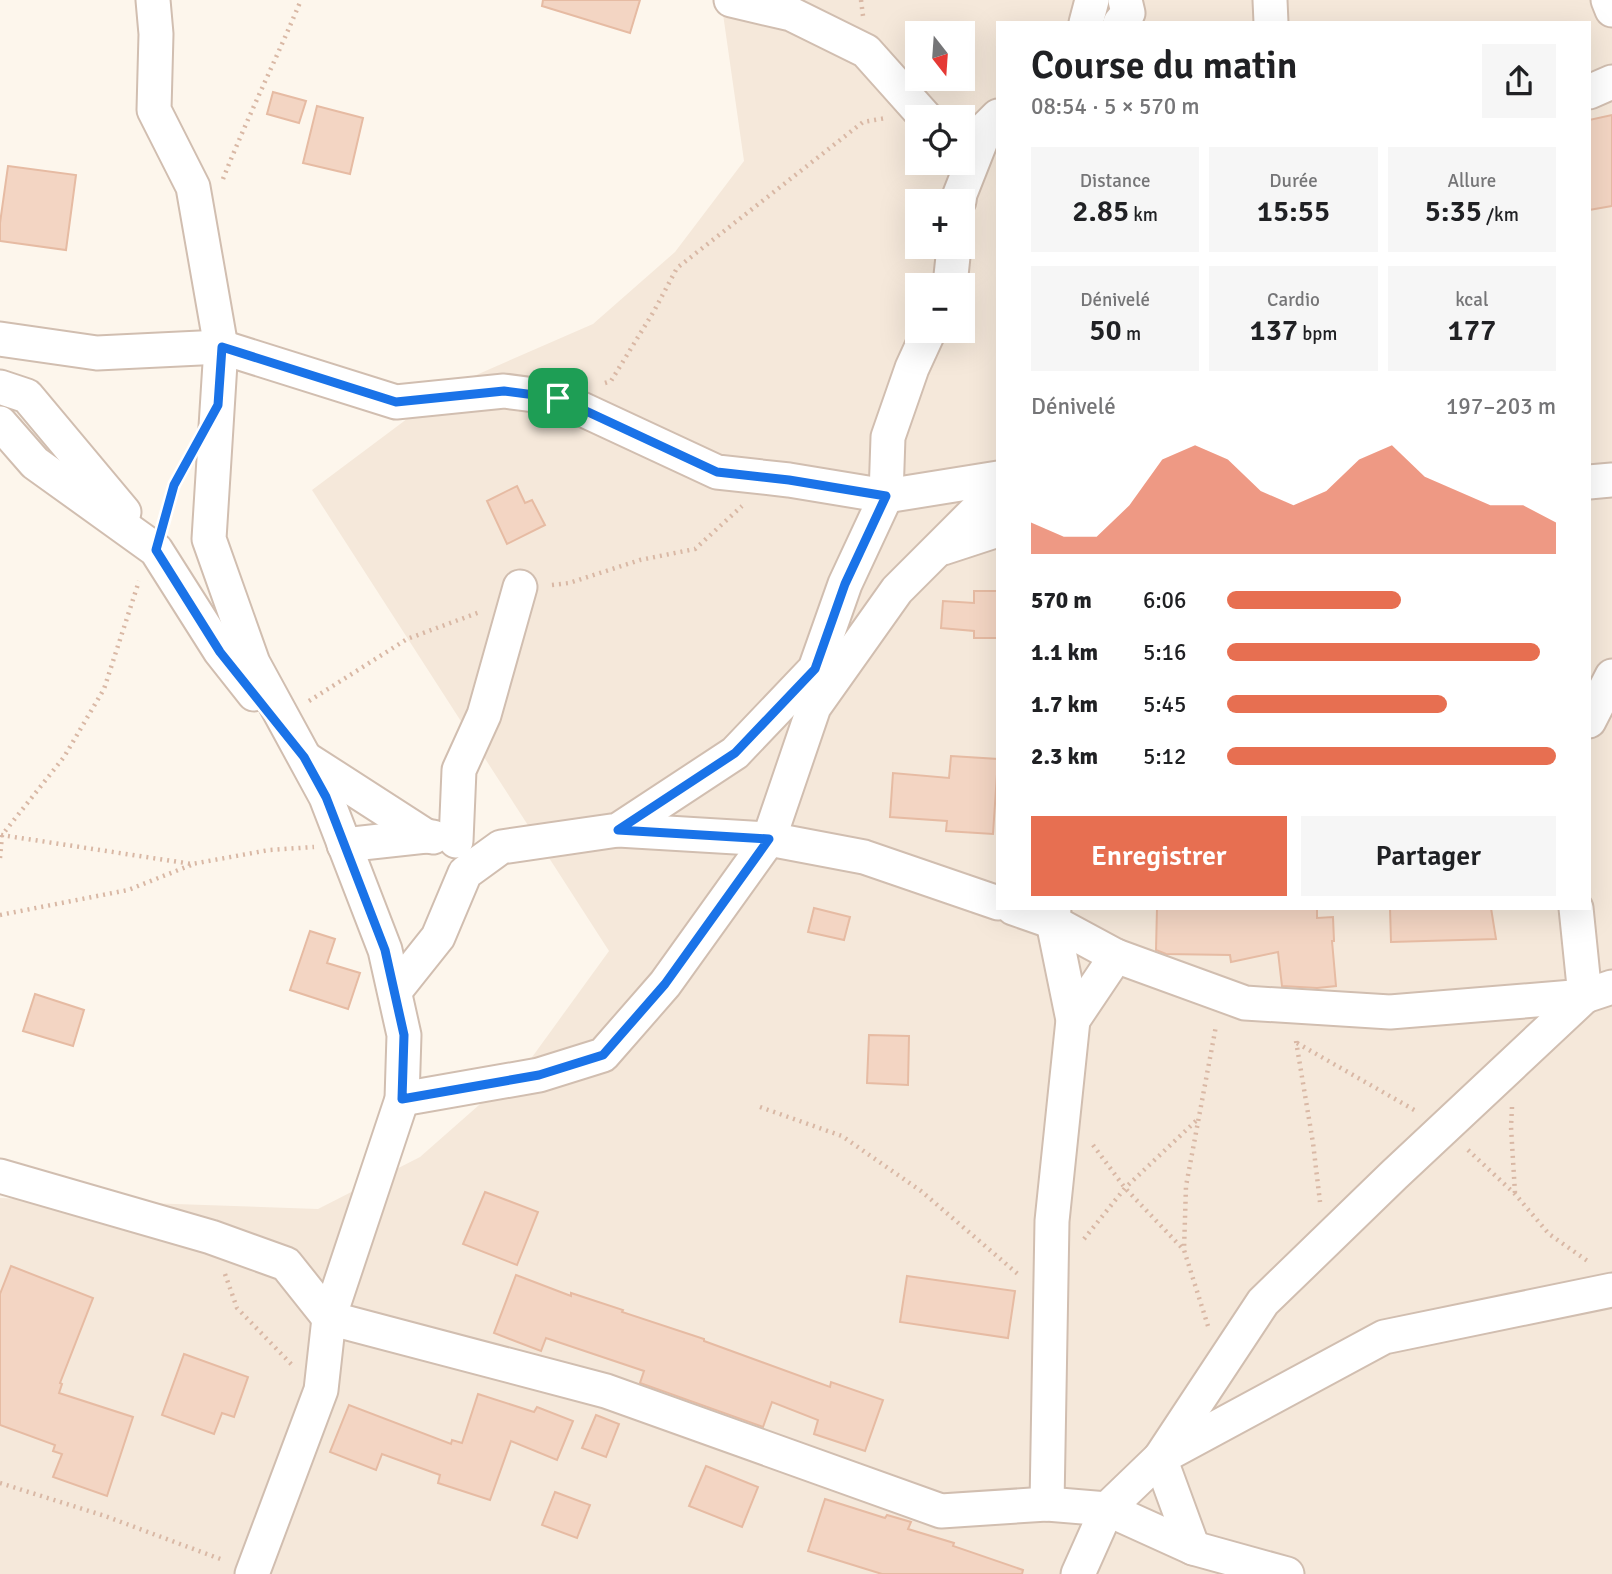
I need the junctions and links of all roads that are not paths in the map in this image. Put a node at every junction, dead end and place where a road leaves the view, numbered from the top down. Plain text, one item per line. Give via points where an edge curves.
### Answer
1 (153, 0) edge
2 (731, 0) edge
3 (1092, 0) edge
4 (1125, 0) edge
5 (1270, 0) edge
6 (1608, 0) edge
7 (1612, 10) edge
8 (1087, 21) edge
9 (1122, 21) edge
10 (1271, 21) edge
11 (1612, 82) edge
12 (1591, 91) edge
13 (913, 105) edge
14 (996, 118) edge
15 (962, 189) edge
16 (0, 339) edge
17 (923, 343) edge
18 (222, 347) junction
19 (0, 387) edge
20 (0, 423) edge
21 (996, 478) edge
22 (1612, 480) edge
23 (1591, 482) edge
24 (996, 491) edge
25 (886, 496) junction
26 (996, 531) edge
27 (156, 550) junction
28 (937, 550) junction
29 (520, 587) dead end
30 (1612, 676) edge
31 (1591, 717) edge
32 (304, 757) junction
33 (618, 830) junction
34 (441, 839) junction
35 (769, 839) junction
36 (344, 845) junction
37 (501, 847) junction
38 (996, 902) edge
39 (1024, 910) edge
40 (1577, 910) edge
41 (1053, 915) edge
42 (1116, 956) junction
43 (395, 991) junction
44 (1598, 992) edge
45 (1073, 1020) junction
46 (402, 1099) junction
47 (0, 1176) edge
48 (1612, 1290) edge
49 (330, 1318) junction
50 (1160, 1458) junction
51 (1047, 1504) junction
52 (1107, 1509) junction
53 (1193, 1548) junction
54 (253, 1573) edge
55 (1078, 1574) edge
56 (1287, 1574) edge

1 - 18 street via 154,110 193,187
2 - 13 street via 791,14 866,51
3 - 8 street
4 - 9 street via 1128,13
5 - 10 street
6 - 7 street
11 - 12 street
14 - 15 street via 986,128
16 - 18 street via 97,353
17 - 25 street via 888,437
18 - 25 street via 396,402 504,391 558,398 717,472
18 - 32 street via 209,539 253,663
19 - 27 street via 27,396
20 - 27 street via 35,463
21 - 25 street
22 - 23 street
24 - 28 street
25 - 33 street via 845,584 815,669 735,753
26 - 28 street
27 - 32 street via 220,652
28 - 35 street via 897,590 814,707
29 - 34 street via 484,715 459,770
30 - 31 street
32 - 34 street
32 - 36 street
33 - 35 street
33 - 37 street
34 - 36 street
34 - 37 street
35 - 38 street via 864,857
35 - 46 street via 665,984 603,1055 539,1075
36 - 43 street via 385,950
37 - 43 street via 465,873 438,937
39 - 41 street
40 - 44 street
41 - 42 street
41 - 45 street
42 - 44 street via 1245,1003 1390,1012
42 - 45 street
43 - 46 street via 404,1035
44 - 50 street via 1514,1062 1263,1302
45 - 51 street via 1052,1221
46 - 49 street
47 - 49 street via 211,1237 286,1264
48 - 50 street via 1384,1337
49 - 51 street via 606,1391 941,1511
49 - 54 street via 321,1390
50 - 52 street
50 - 53 street
51 - 52 street
52 - 53 street
52 - 55 street
53 - 56 street

